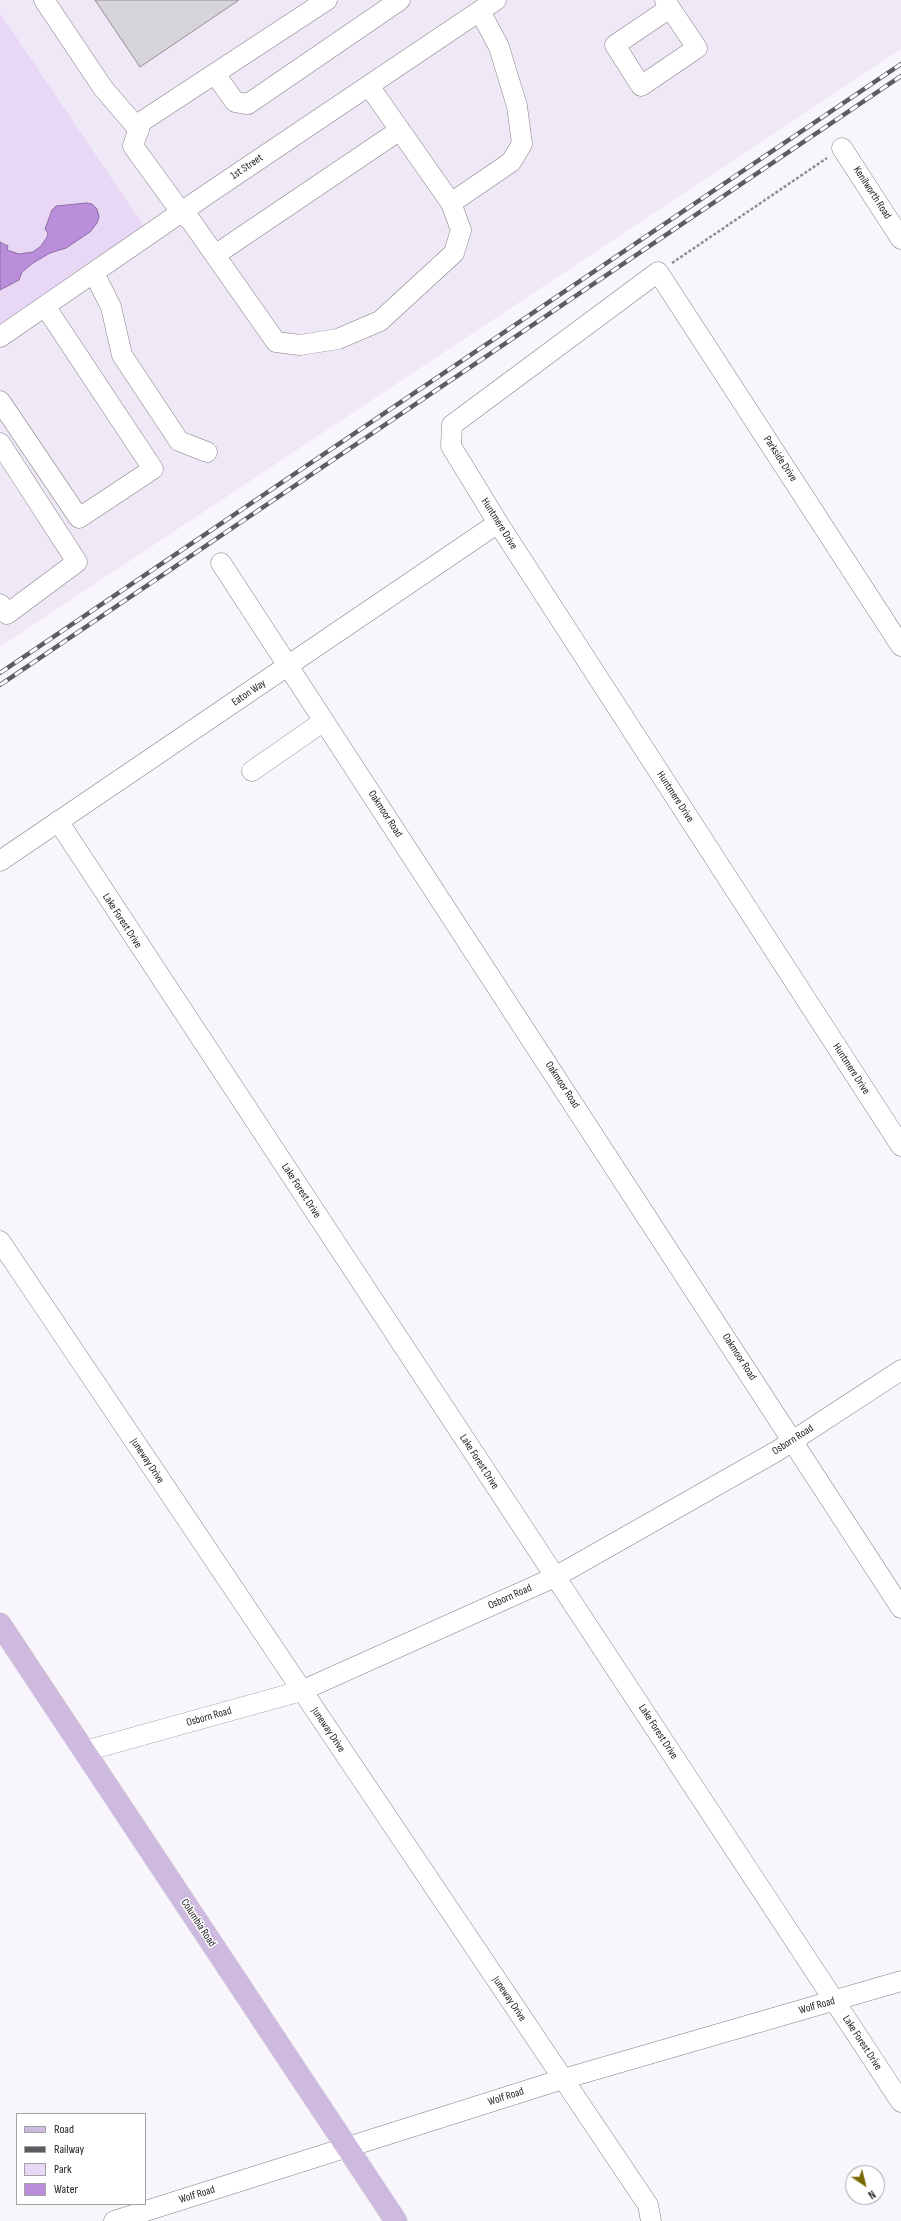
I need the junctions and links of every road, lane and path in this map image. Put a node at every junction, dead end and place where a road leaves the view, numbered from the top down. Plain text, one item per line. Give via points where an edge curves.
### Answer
1 (44, 0) edge
2 (328, 0) edge
3 (400, 0) edge
4 (496, 0) edge
5 (480, 11) junction
6 (215, 74) junction
7 (369, 86) junction
8 (139, 130) junction
9 (400, 130) junction
10 (842, 148) joint
11 (451, 203) junction
12 (181, 212) junction
13 (901, 239) edge
14 (215, 255) junction
15 (658, 272) junction
16 (94, 273) junction
17 (45, 306) junction
18 (0, 337) edge
19 (0, 401) edge
20 (0, 443) edge
21 (207, 452) dead end
22 (498, 524) junction
23 (220, 563) dead end
24 (0, 604) edge
25 (901, 646) edge
26 (289, 666) junction
27 (324, 721) junction
28 (252, 772) dead end
29 (58, 821) junction
30 (0, 861) edge
31 (901, 1146) edge
32 (0, 1241) edge
33 (901, 1370) edge
34 (793, 1441) junction
35 (555, 1577) junction
36 (901, 1608) edge
37 (0, 1624) edge
38 (301, 1691) junction
39 (85, 1751) junction
40 (901, 1981) edge
41 (835, 2000) junction
42 (563, 2079) junction
43 (901, 2102) edge
44 (346, 2147) junction
45 (114, 2221) edge
46 (396, 2221) edge
47 (651, 2221) edge

1 - 8 street via 103,88
2 - 6 street
3 - 6 street via 248,104 235,102
4 - 5 street, 1st Street
5 - 7 street, 1st Street
5 - 11 street via 499,47 516,106 522,144 511,162
6 - 8 street via 141,122
7 - 9 street
7 - 12 street, 1st Street
8 - 12 street via 133,146
9 - 11 street
9 - 14 street
10 - 13 street, Kenilworth Road
10 - 15 path
11 - 14 street via 461,230 454,253 380,321 338,339 300,345 276,342
12 - 14 street via 192,221
12 - 16 street, 1st Street
15 - 22 street, Huntmere Drive via 452,425 451,446
15 - 25 street, Parkside Drive
16 - 17 street, 1st Street
16 - 21 street via 111,307 122,355 179,441
17 - 18 street, 1st Street
17 - 19 street via 153,469 79,518
20 - 24 street via 77,562 7,614
22 - 26 street, Eaton Way
22 - 31 street, Huntmere Drive
23 - 26 street, Oakmoor Road
26 - 27 street, Oakmoor Road
26 - 29 street, Eaton Way
27 - 28 street
27 - 34 street, Oakmoor Road
29 - 30 street, Eaton Way
29 - 35 street, Lake Forest Drive
32 - 38 street, Juneway Drive
33 - 34 street, Osborn Road
34 - 35 street, Osborn Road
34 - 36 street, Oakmoor Road
35 - 38 street, Osborn Road
35 - 41 street, Lake Forest Drive
37 - 39 main road, Columbia Road
38 - 39 street, Osborn Road
38 - 42 street, Juneway Drive
39 - 44 main road, Columbia Road
40 - 41 street, Wolf Road
41 - 42 street, Wolf Road
41 - 43 street, Lake Forest Drive
42 - 44 street, Wolf Road
42 - 47 street, Juneway Drive via 648,2205
44 - 45 street, Wolf Road
44 - 46 main road, Columbia Road

